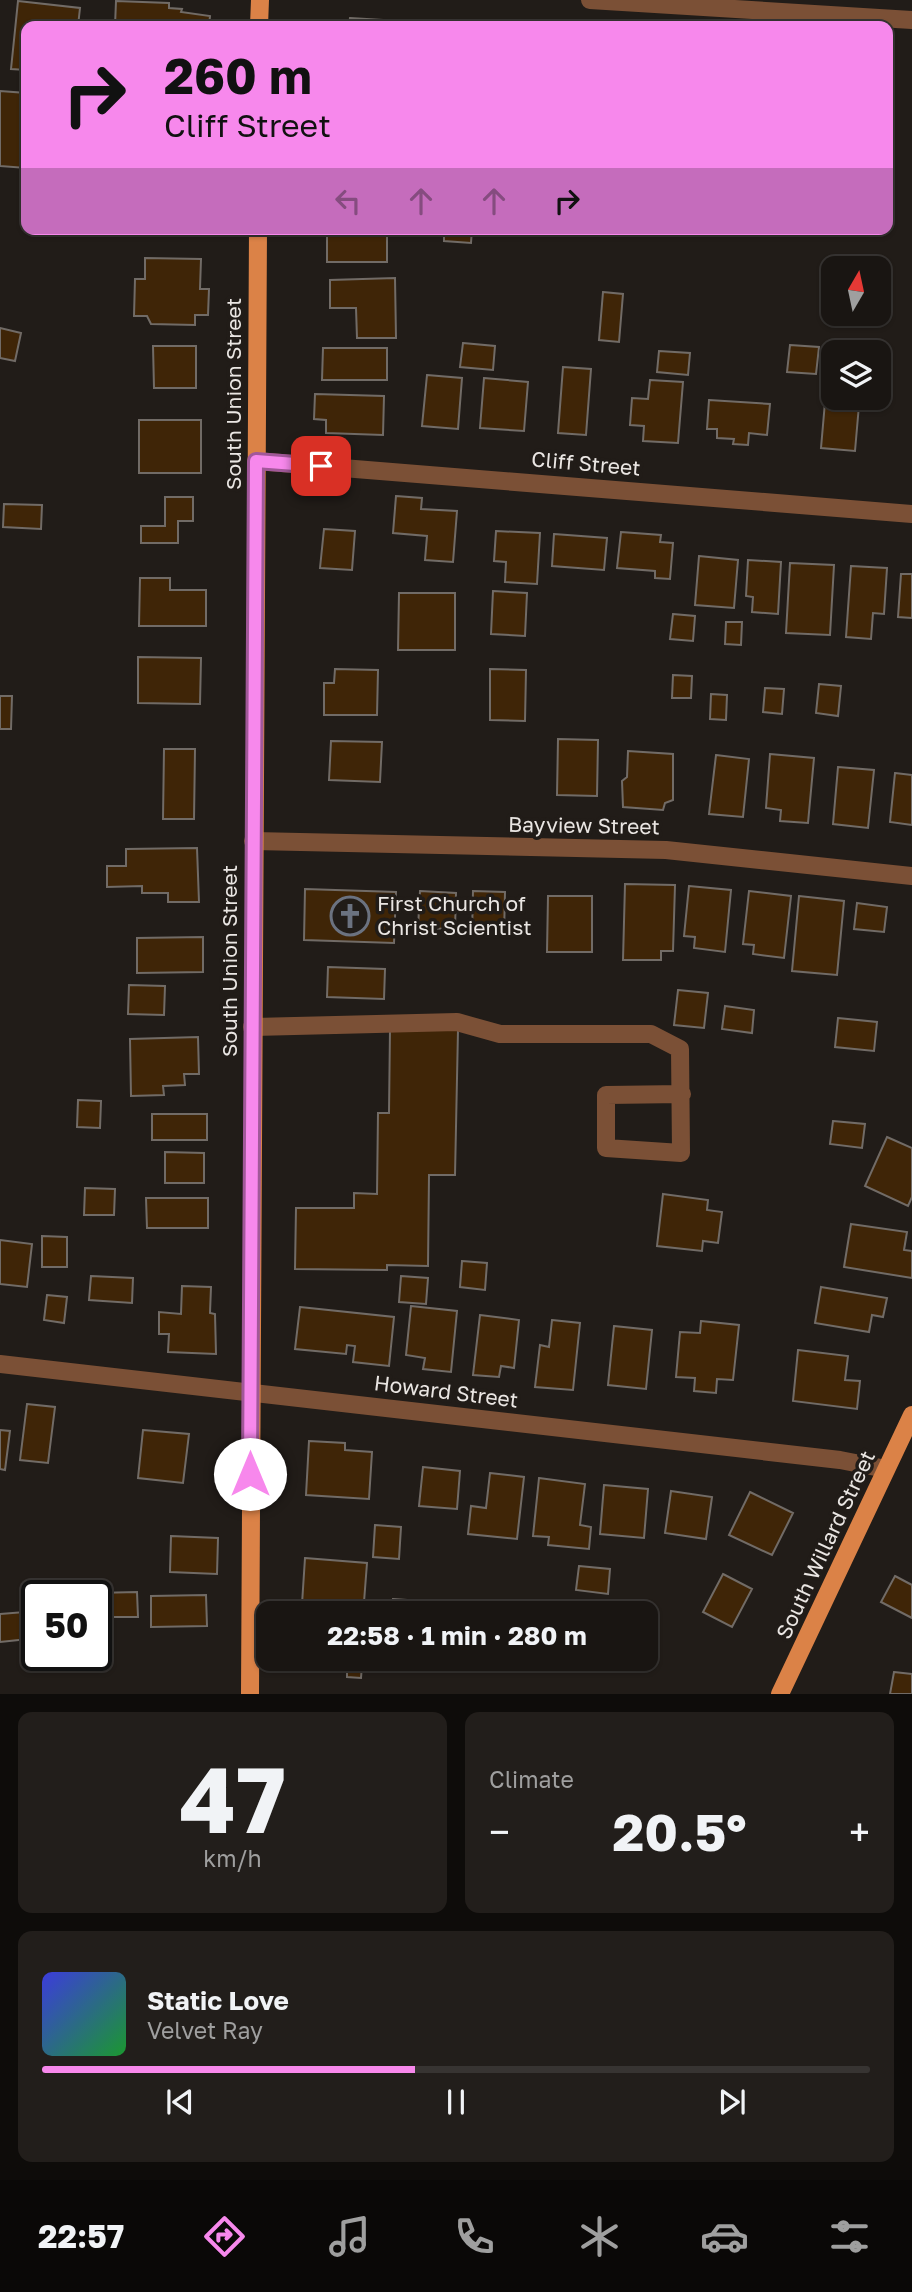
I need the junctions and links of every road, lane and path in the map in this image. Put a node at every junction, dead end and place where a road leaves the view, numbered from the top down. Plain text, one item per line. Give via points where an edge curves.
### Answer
1 (260, 0) edge
2 (590, 0) edge
3 (912, 20) edge
4 (259, 21) edge
5 (258, 235) edge
6 (256, 461) junction
7 (912, 513) edge
8 (253, 841) junction
9 (912, 876) edge
10 (252, 1027) junction
11 (682, 1094) junction
12 (0, 1364) edge
13 (250, 1393) junction
14 (912, 1415) edge
15 (886, 1469) junction
16 (250, 1693) edge
17 (780, 1693) edge

1 - 4 main road
2 - 3 street
5 - 6 main road, South Union Street
6 - 7 street, Cliff Street
6 - 8 main road, South Union Street
8 - 9 street, Bayview Street via 666,850
8 - 10 main road, South Union Street
10 - 11 street via 457,1022 500,1034 651,1034 680,1049
10 - 13 main road, South Union Street
11 - 11 street via 681,1153 606,1148 606,1095
12 - 13 street, Howard Street
13 - 15 street, Howard Street
13 - 16 main road, South Union Street
14 - 15 main road, South Willard Street
15 - 17 main road, South Willard Street

